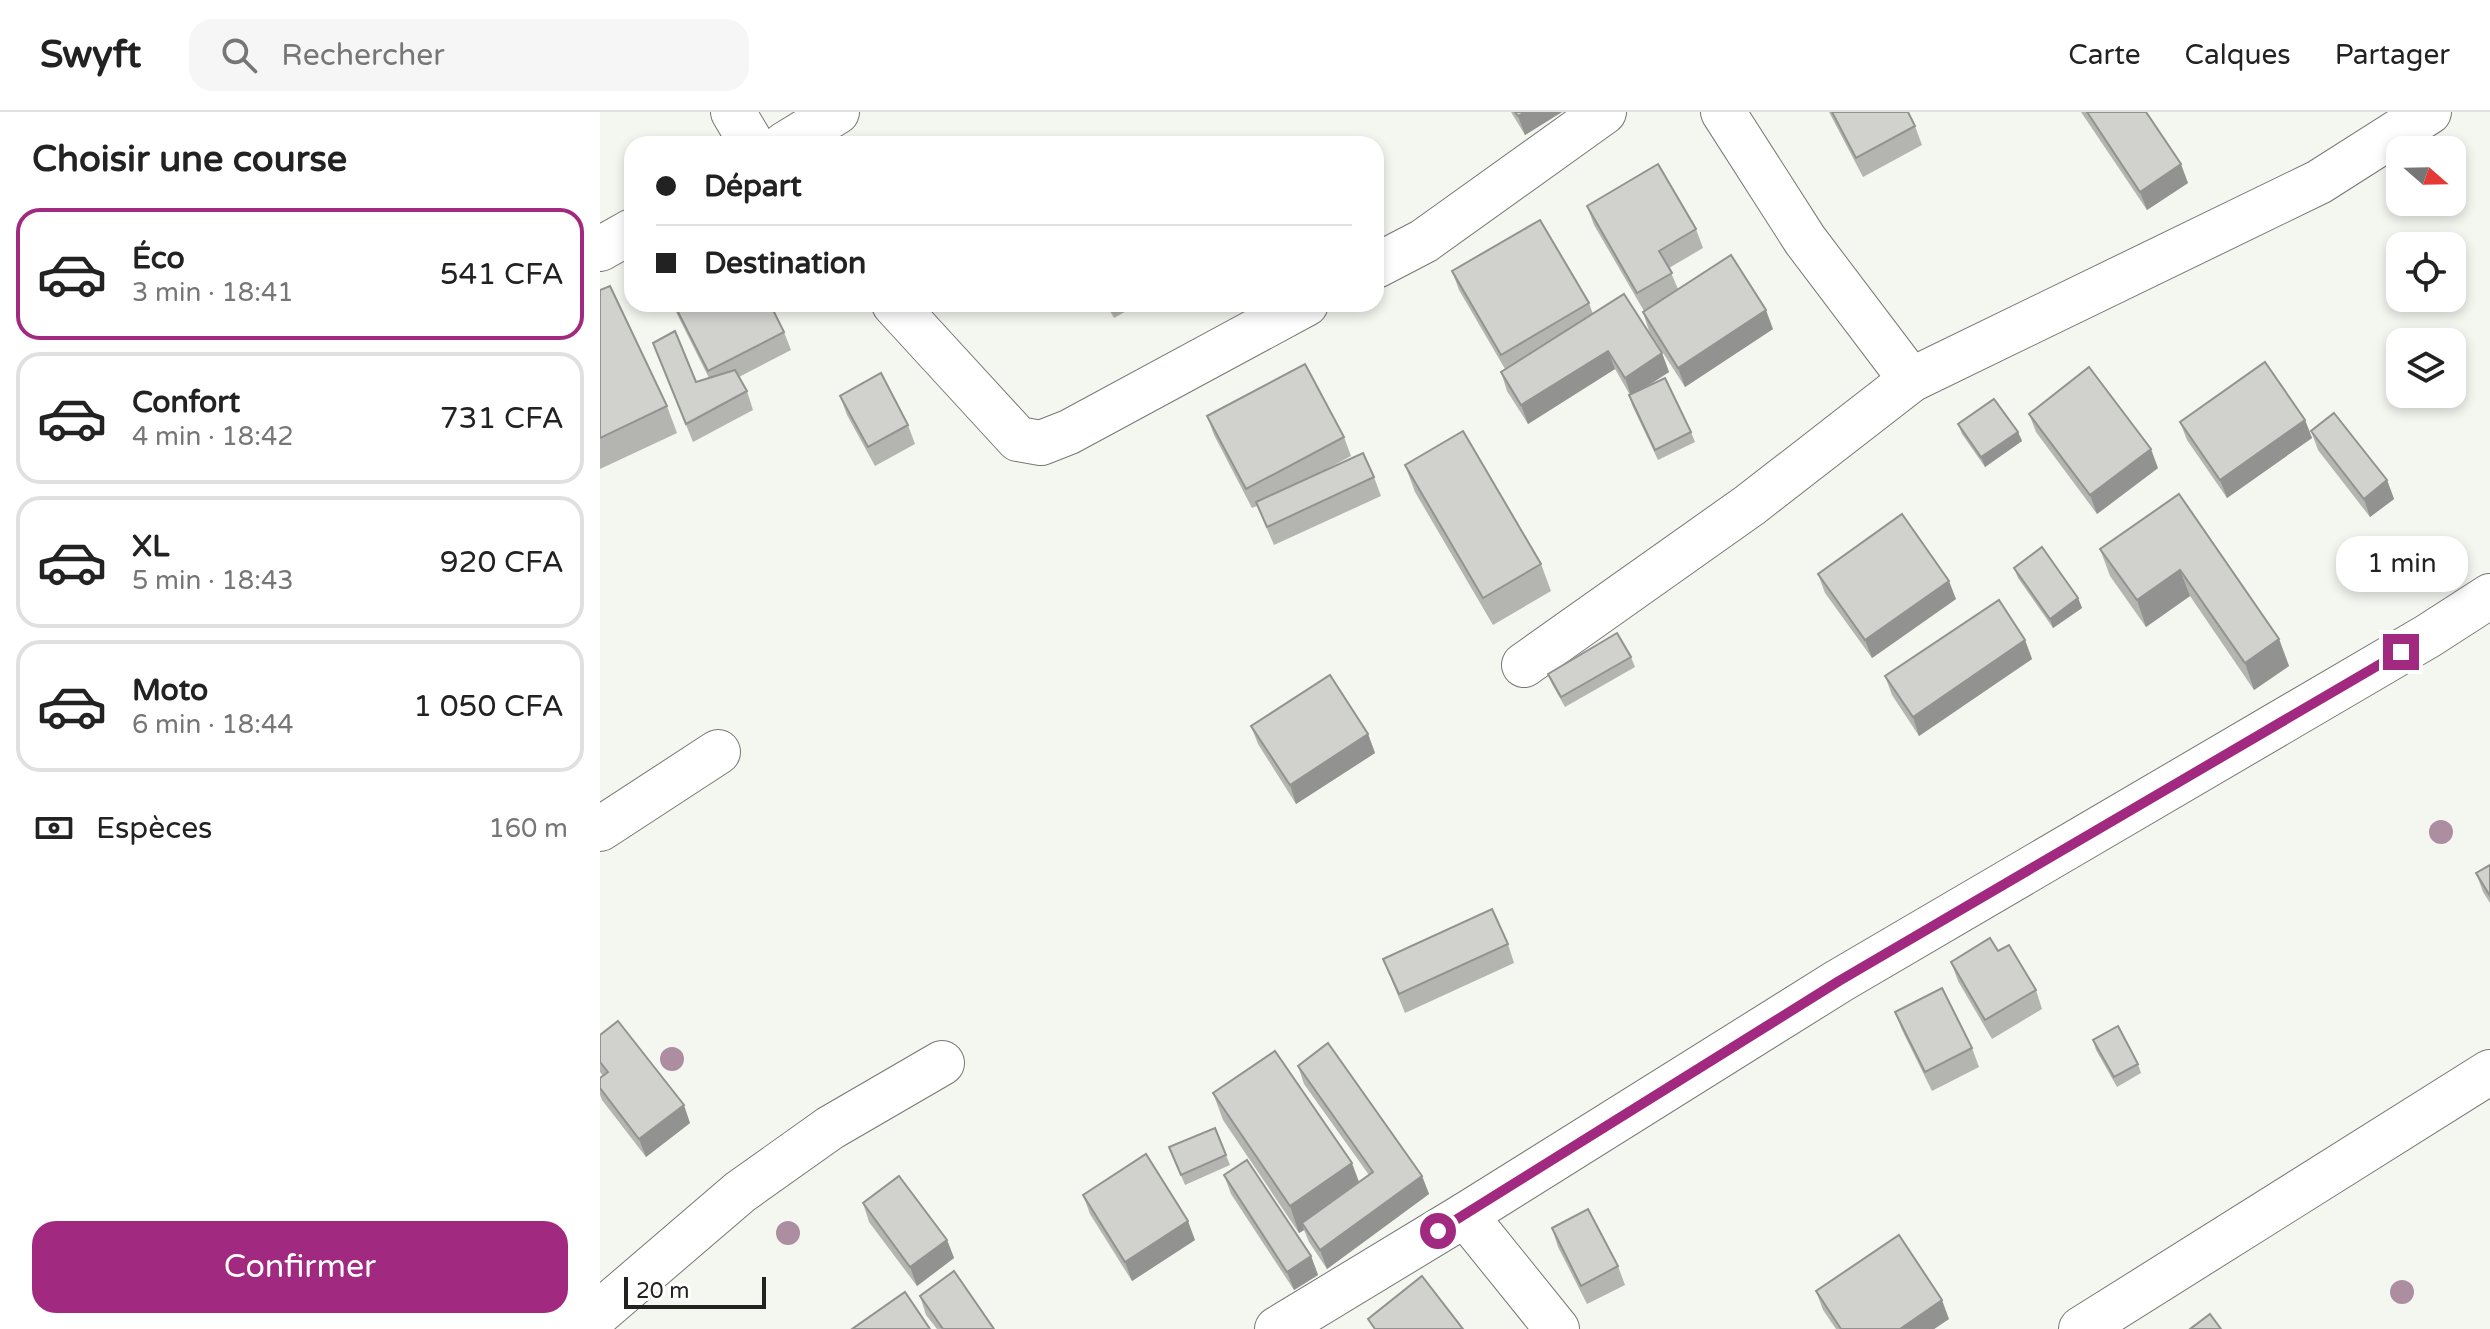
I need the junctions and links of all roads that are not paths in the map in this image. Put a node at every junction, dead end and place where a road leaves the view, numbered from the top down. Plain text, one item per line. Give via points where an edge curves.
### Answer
1 (733, 112) edge
2 (837, 112) edge
3 (1604, 112) edge
4 (1723, 112) edge
5 (2429, 112) edge
6 (747, 136) edge
7 (798, 136) edge
8 (624, 236) edge
9 (600, 249) edge
10 (1384, 262) edge
11 (901, 312) edge
12 (1291, 312) edge
13 (1911, 380) junction
14 (2490, 596) edge
15 (1524, 665) dead end
16 (718, 752) dead end
17 (600, 829) edge
18 (942, 1063) dead end
19 (2490, 1072) edge
20 (1465, 1215) junction
21 (600, 1312) edge
22 (614, 1329) edge
23 (1277, 1329) edge
24 (1557, 1329) edge
25 (2081, 1329) edge

1 - 6 street
2 - 7 street
3 - 10 street via 1424,241
4 - 13 street via 1805,240
5 - 13 street via 2319,182
8 - 9 street
11 - 12 street via 1018,439 1041,443
13 - 15 street via 1750,505
14 - 20 street via 1839,981
16 - 17 street
18 - 21 street via 830,1128 740,1192
19 - 25 street
20 - 23 street
20 - 24 street
21 - 22 street

